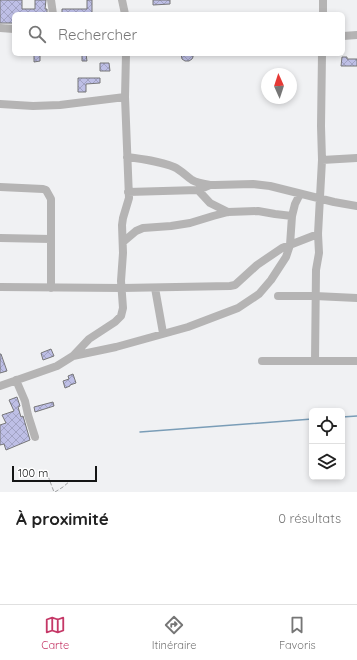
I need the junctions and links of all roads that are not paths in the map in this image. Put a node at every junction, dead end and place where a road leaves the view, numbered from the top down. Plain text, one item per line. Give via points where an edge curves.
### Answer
1 (51, 0) edge
2 (122, 0) edge
3 (323, 0) edge
4 (53, 12) edge
5 (125, 12) edge
6 (323, 12) edge
7 (0, 28) edge
8 (12, 30) edge
9 (345, 36) edge
10 (357, 36) edge
11 (126, 56) edge
12 (322, 56) edge
13 (125, 97) junction
14 (0, 104) edge
15 (127, 158) junction
16 (357, 158) edge
17 (322, 160) junction
18 (210, 185) junction
19 (0, 187) edge
20 (198, 190) junction
21 (128, 192) junction
22 (300, 194) junction
23 (320, 198) junction
24 (357, 206) edge
25 (228, 212) junction
26 (292, 216) junction
27 (318, 234) junction
28 (0, 238) edge
29 (52, 239) junction
30 (123, 242) junction
31 (290, 245) junction
32 (0, 287) edge
33 (52, 288) junction
34 (122, 288) junction
35 (155, 288) junction
36 (278, 296) dead end
37 (315, 296) junction
38 (357, 298) edge
39 (163, 333) junction
40 (73, 356) junction
41 (262, 361) dead end
42 (315, 361) junction
43 (357, 361) edge
44 (16, 380) junction
45 (0, 386) edge
46 (35, 437) dead end

1 - 4 street
2 - 5 street
3 - 6 street
7 - 8 street
9 - 10 street
11 - 13 street
12 - 17 street
13 - 14 street via 60,105
13 - 15 street
15 - 18 street via 167,165 200,184
15 - 21 street
16 - 17 street
17 - 23 street
18 - 20 street
18 - 22 street via 253,184
19 - 29 street via 46,190 51,199
20 - 21 street
20 - 25 street via 210,202
21 - 30 street via 129,198 122,225
22 - 23 street
22 - 26 street
23 - 24 street
23 - 27 street
25 - 26 street via 258,211
25 - 30 street via 190,223 143,228
26 - 31 street
27 - 31 street
27 - 37 street
28 - 29 street
29 - 33 street
30 - 34 street
31 - 35 street via 257,265 235,285
31 - 39 street via 286,257 259,294 238,308 188,327
32 - 33 street
33 - 34 street
34 - 35 street
34 - 40 street via 121,316 89,339
35 - 39 street
36 - 37 street
37 - 38 street
37 - 42 street
39 - 40 street
40 - 44 street via 57,366
41 - 42 street
42 - 43 street
44 - 45 street
44 - 46 street

